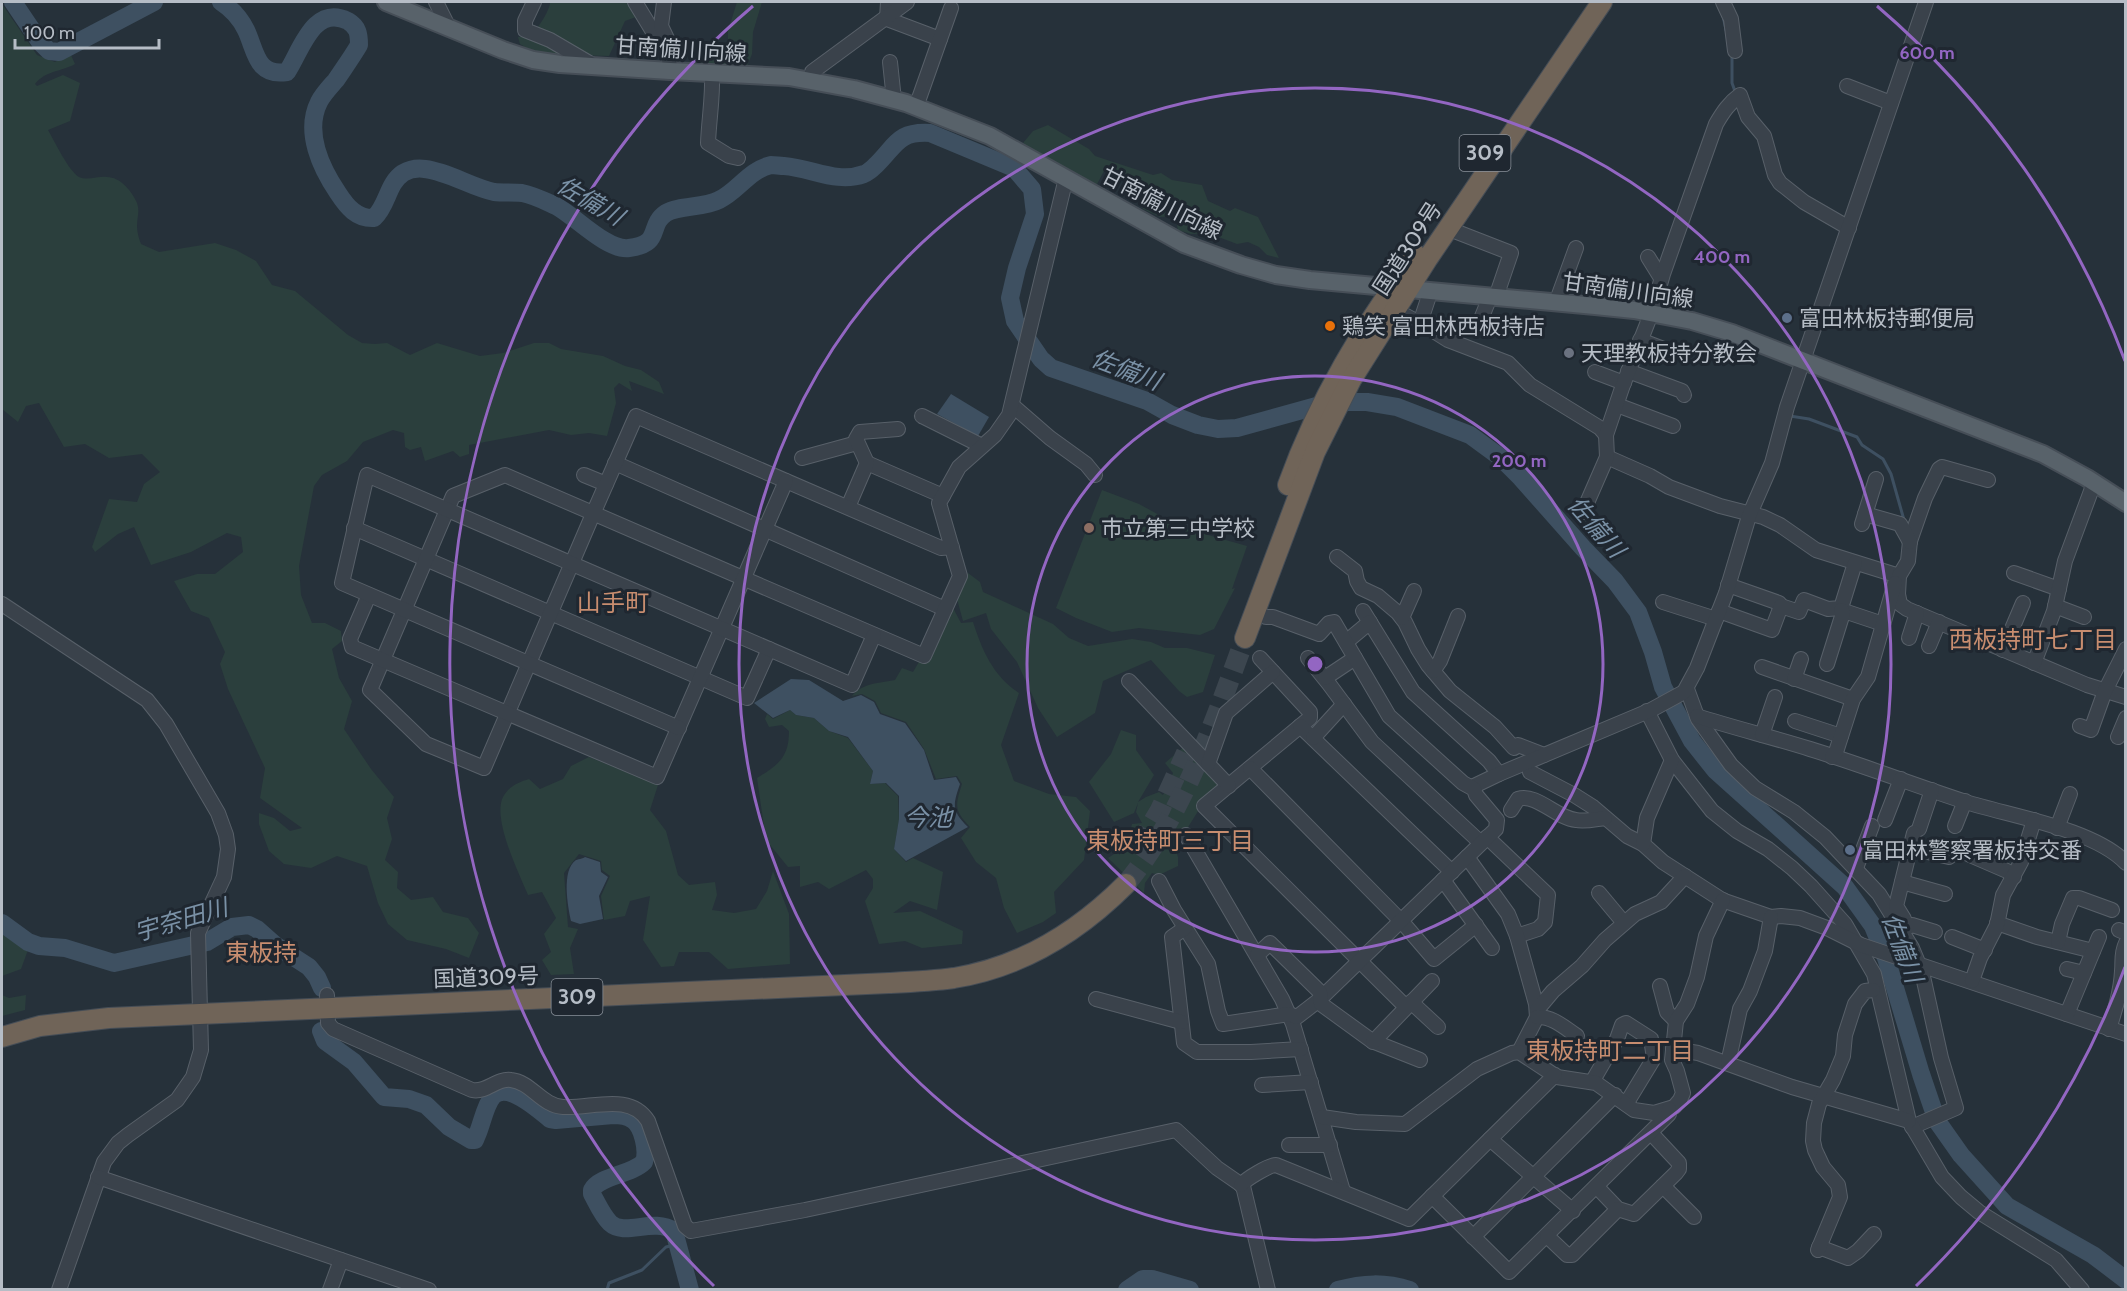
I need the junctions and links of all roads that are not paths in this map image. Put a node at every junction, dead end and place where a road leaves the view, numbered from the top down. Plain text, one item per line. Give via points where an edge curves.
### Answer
1 (386, 2) edge
2 (436, 2) edge
3 (534, 2) edge
4 (635, 2) edge
5 (664, 2) edge
6 (888, 2) edge
7 (907, 2) edge
8 (1587, 2) edge
9 (1602, 2) edge
10 (1723, 2) edge
11 (1926, 2) edge
12 (951, 8) dead end
13 (887, 16) junction
14 (448, 28) junction
15 (940, 39) junction
16 (1735, 51) dead end
17 (890, 62) dead end
18 (594, 66) junction
19 (670, 67) junction
20 (712, 74) junction
21 (811, 80) junction
22 (1847, 86) dead end
23 (894, 100) junction
24 (1891, 103) junction
25 (916, 107) junction
26 (738, 158) dead end
27 (1066, 178) junction
28 (1849, 228) junction
29 (1457, 232) dead end
30 (1576, 248) dead end
31 (1648, 257) dead end
32 (1661, 278) junction
33 (1401, 288) junction
34 (1431, 290) junction
35 (1493, 297) junction
36 (1556, 303) junction
37 (1395, 310) junction
38 (1651, 313) junction
39 (1481, 319) dead end
40 (1420, 323) junction
41 (1640, 340) junction
42 (1674, 353) dead end
43 (1357, 357) junction
44 (1804, 361) junction
45 (1595, 372) dead end
46 (1626, 377) junction
47 (1684, 395) dead end
48 (1012, 405) junction
49 (1617, 405) junction
50 (922, 416) dead end
51 (1673, 426) dead end
52 (898, 429) dead end
53 (1606, 435) junction
54 (857, 443) junction
55 (982, 446) junction
56 (1607, 457) junction
57 (802, 458) dead end
58 (615, 463) junction
59 (867, 463) junction
60 (584, 475) dead end
61 (1095, 475) dead end
62 (1876, 479) dead end
63 (1988, 480) dead end
64 (786, 481) junction
65 (2094, 483) junction
66 (606, 484) junction
67 (943, 496) junction
68 (2126, 503) edge
69 (848, 507) junction
70 (447, 509) junction
71 (1583, 512) dead end
72 (593, 514) junction
73 (1750, 514) junction
74 (354, 528) junction
75 (765, 529) junction
76 (1910, 542) junction
77 (952, 547) junction
78 (1337, 557) dead end
79 (426, 559) junction
80 (572, 563) junction
81 (1855, 563) junction
82 (2014, 573) dead end
83 (1898, 576) junction
84 (744, 578) junction
85 (1728, 585) junction
86 (2059, 590) junction
87 (1414, 591) dead end
88 (369, 595) junction
89 (1663, 602) dead end
90 (2023, 603) dead end
91 (2, 604) edge
92 (1781, 606) junction
93 (2055, 606) junction
94 (945, 609) junction
95 (1841, 609) junction
96 (404, 610) junction
97 (550, 613) junction
98 (1917, 613) junction
99 (1717, 615) junction
100 (1458, 616) dead end
101 (1266, 617) dead end
102 (2084, 617) dead end
103 (1402, 618) junction
104 (1939, 622) junction
105 (1883, 624) junction
106 (722, 628) junction
107 (874, 635) junction
108 (1240, 637) tunnel mouth
109 (1909, 638) dead end
110 (1346, 642) junction
111 (1929, 646) dead end
112 (2126, 648) edge
113 (769, 649) junction
114 (2003, 650) junction
115 (1260, 658) dead end
116 (1308, 658) dead end
117 (1355, 658) junction
118 (1801, 659) dead end
119 (383, 660) junction
120 (528, 663) junction
121 (2034, 663) junction
122 (1827, 664) dead end
123 (1762, 667) dead end
124 (1433, 671) junction
125 (1273, 672) junction
126 (700, 678) junction
127 (1325, 678) junction
128 (1794, 679) junction
129 (1129, 681) dead end
130 (1686, 691) junction
131 (2105, 691) junction
132 (1775, 697) dead end
133 (2126, 697) edge
134 (1853, 699) junction
135 (1344, 704) junction
136 (1650, 710) junction
137 (507, 713) junction
138 (1696, 716) junction
139 (2126, 718) edge
140 (1795, 721) dead end
141 (1300, 726) junction
142 (2080, 726) dead end
143 (679, 728) junction
144 (1762, 735) junction
145 (1841, 736) junction
146 (2118, 737) dead end
147 (1313, 738) junction
148 (1544, 755) junction
149 (1832, 757) junction
150 (1672, 760) junction
151 (1209, 764) junction
152 (1250, 768) junction
153 (1530, 772) dead end
154 (1499, 774) junction
155 (1901, 779) junction
156 (1229, 786) junction
157 (1474, 789) junction
158 (1932, 790) junction
159 (2070, 794) dead end
160 (1965, 801) junction
161 (1511, 810) dead end
162 (1605, 818) junction
163 (1885, 820) dead end
164 (2034, 820) junction
165 (1872, 826) dead end
166 (1955, 826) dead end
167 (2057, 828) junction
168 (1186, 835) dead end
169 (1484, 840) junction
170 (1643, 844) junction
171 (1911, 848) junction
172 (1970, 855) dead end
173 (1467, 857) junction
174 (1948, 857) dead end
175 (2125, 860) edge
176 (1856, 868) junction
177 (1448, 876) junction
178 (1685, 876) junction
179 (2014, 877) junction
180 (1122, 880) tunnel mouth
181 (1159, 882) dead end
182 (1902, 882) junction
183 (1599, 893) dead end
184 (1945, 894) dead end
185 (1723, 900) junction
186 (2112, 909) dead end
187 (1771, 917) junction
188 (1401, 921) junction
189 (1624, 923) junction
190 (1997, 923) junction
191 (1476, 925) junction
192 (1908, 927) junction
193 (1185, 928) junction
194 (1935, 932) dead end
195 (2123, 935) edge
196 (1516, 936) junction
197 (1952, 937) dead end
198 (2099, 937) dead end
199 (1854, 941) junction
200 (2058, 942) junction
201 (1492, 948) dead end
202 (1985, 950) junction
203 (2093, 951) junction
204 (1257, 956) junction
205 (1359, 961) junction
206 (1918, 962) junction
207 (2067, 969) dead end
208 (2124, 971) edge
209 (2085, 973) junction
210 (1432, 981) dead end
211 (1972, 981) junction
212 (1660, 986) dead end
213 (1873, 990) junction
214 (1096, 999) dead end
215 (1320, 999) junction
216 (327, 1001) junction
217 (1408, 1005) junction
218 (200, 1006) junction
219 (1537, 1013) junction
220 (1289, 1014) junction
221 (2067, 1014) junction
222 (1676, 1021) junction
223 (1181, 1022) junction
224 (2, 1024) edge
225 (1887, 1026) junction
226 (1438, 1027) dead end
227 (2109, 1029) junction
228 (2126, 1034) edge
229 (1577, 1036) dead end
230 (2, 1037) edge
231 (1373, 1042) junction
232 (1301, 1049) junction
233 (1673, 1049) junction
234 (1519, 1052) junction
235 (1420, 1060) dead end
236 (1728, 1063) junction
237 (1555, 1075) junction
238 (1311, 1082) junction
239 (1592, 1082) junction
240 (1262, 1085) dead end
241 (1824, 1095) junction
242 (1620, 1100) junction
243 (1669, 1109) junction
244 (1322, 1117) junction
245 (1910, 1124) junction
246 (1651, 1133) junction
247 (1490, 1139) junction
248 (1289, 1145) dead end
249 (1330, 1145) junction
250 (1533, 1176) junction
251 (98, 1177) junction
252 (1241, 1185) junction
253 (1663, 1186) junction
254 (1597, 1187) junction
255 (1343, 1191) junction
256 (1432, 1197) junction
257 (1618, 1209) junction
258 (1573, 1211) junction
259 (1694, 1217) dead end
260 (1874, 1234) dead end
261 (1547, 1236) junction
262 (1473, 1237) junction
263 (341, 1260) junction
264 (59, 1290) edge
265 (330, 1290) edge
266 (429, 1290) edge
267 (1268, 1290) edge
268 (2082, 1290) edge

1 - 14 main road, 甘南備川向線
2 - 14 street
3 - 18 street via 525,30
4 - 19 street via 663,47
5 - 19 street via 662,26 675,60
6 - 13 street
7 - 13 street
8 - 33 highway, 国道309号 / 309
9 - 33 highway, 国道309号 / 309
10 - 16 street via 1731,20
11 - 24 street
12 - 15 street
13 - 15 street via 887,20
13 - 21 street via 812,72
14 - 18 main road, 甘南備川向線 via 533,60
15 - 25 street
17 - 23 street
18 - 19 main road, 甘南備川向線
19 - 20 main road, 甘南備川向線
20 - 21 main road, 甘南備川向線
20 - 26 street via 708,143
21 - 23 main road, 甘南備川向線
22 - 24 street
23 - 25 main road, 甘南備川向線
24 - 28 street
25 - 27 main road, 甘南備川向線 via 990,136
27 - 33 main road, 甘南備川向線 via 1162,233 1241,265 1310,280
27 - 48 street
28 - 32 street via 1780,183 1764,136 1748,117 1740,95 1727,106 1716,124
28 - 44 street
29 - 35 street via 1511,253
30 - 36 street
31 - 32 street
32 - 38 street
33 - 34 main road, 甘南備川向線
33 - 37 highway, 国道309号 / 309
33 - 43 highway, 国道309号 / 309 via 1374,313
34 - 35 main road, 甘南備川向線
34 - 40 street
35 - 36 main road, 甘南備川向線
35 - 39 street
36 - 38 main road, 甘南備川向線
37 - 40 street
37 - 43 highway, 国道309号 / 309
38 - 41 street
38 - 44 main road, 甘南備川向線 via 1713,326
40 - 53 street via 1458,345 1508,363 1530,385
41 - 42 street
41 - 46 street
43 - 108 highway, 国道309号 / 309 via 1321,405
44 - 65 main road, 甘南備川向線 via 2043,454
44 - 73 street via 1772,463
45 - 46 street
46 - 47 street via 1682,390
46 - 49 street
48 - 55 street via 1002,427
48 - 61 street
49 - 51 street
49 - 53 street
50 - 55 street
52 - 54 street via 860,432
53 - 56 street
54 - 57 street
54 - 59 street
55 - 67 street via 959,466
56 - 71 street
56 - 73 street via 1669,487
58 - 64 street via 636,416
58 - 66 street
58 - 75 street
59 - 67 street
59 - 69 street
60 - 66 street
62 - 76 street via 1864,519 1900,524
63 - 76 street via 1941,467 1929,486
64 - 69 street
64 - 75 street
65 - 68 main road, 甘南備川向線
65 - 86 street via 2065,561
66 - 72 street
67 - 77 street via 939,503
69 - 77 street via 941,548
70 - 72 street via 453,496 505,475
70 - 74 street via 367,475
70 - 79 street
70 - 80 street
72 - 80 street
72 - 84 street
73 - 81 street via 1780,525 1816,550
73 - 85 street
74 - 79 street
74 - 88 street via 342,583
75 - 84 street
75 - 94 street
76 - 83 street via 1908,561
77 - 94 street via 960,576
78 - 103 street via 1354,571 1361,588
79 - 96 street
79 - 97 street
80 - 97 street
80 - 106 street
81 - 83 street
81 - 95 street
82 - 86 street
83 - 98 street via 1900,604
83 - 105 street
84 - 106 street
84 - 107 street
85 - 92 street
85 - 99 street
86 - 93 street
87 - 103 street
88 - 96 street
88 - 119 street via 350,639 352,647
89 - 99 street
90 - 114 street
91 - 218 street via 138,692 153,706 218,813 228,849 224,877 198,933
92 - 95 street via 1799,612 1804,600 1828,609
92 - 99 street via 1772,630
93 - 102 street
93 - 121 street
94 - 107 street via 924,656
95 - 105 street
95 - 122 street
96 - 119 street
96 - 120 street
97 - 120 street
97 - 126 street
98 - 104 street
98 - 109 street
99 - 130 street
100 - 124 street
101 - 110 street via 1319,634 1334,622
103 - 124 street
104 - 111 street
104 - 114 street
105 - 134 street via 1868,677
106 - 113 street
106 - 126 street
107 - 113 street via 852,685
110 - 117 street
110 - 154 street via 1366,616 1413,692
112 - 131 street
113 - 126 street via 747,698
114 - 121 street
115 - 125 street
116 - 127 street
117 - 127 street
117 - 157 street via 1389,716
118 - 128 street
119 - 137 street
119 - 137 street via 370,690 426,744 484,768
120 - 137 street
120 - 143 street
121 - 131 street
123 - 128 street
124 - 148 street via 1514,748 1518,745
125 - 141 street via 1310,712 1310,718
125 - 151 street via 1226,713
126 - 143 street
127 - 135 street
128 - 134 street
129 - 151 street
130 - 136 street
130 - 138 street
131 - 133 street
131 - 142 street via 2091,730
132 - 144 street
134 - 145 street
135 - 147 street
135 - 169 street via 1371,742
136 - 148 street
136 - 150 street
137 - 143 street via 657,777
138 - 144 street
138 - 176 street via 1742,776 1811,825
139 - 146 street
140 - 145 street
141 - 147 street
141 - 152 street
144 - 149 street
145 - 149 street
147 - 177 street
148 - 154 street
149 - 155 street
150 - 170 street via 1647,818
150 - 199 street via 1718,816 1803,877 1845,924
151 - 156 street
152 - 156 street
152 - 188 street
153 - 162 street via 1574,795
154 - 157 street
155 - 158 street
155 - 163 street
156 - 205 street via 1204,806
157 - 169 street via 1497,820 1496,829
158 - 160 street
158 - 171 street
159 - 167 street
160 - 164 street
160 - 166 street
161 - 162 street via 1523,797 1576,820
162 - 170 street
164 - 167 street
164 - 179 street
165 - 176 street
167 - 175 street
168 - 204 street
169 - 173 street
169 - 196 street via 1548,895 1545,922 1538,929
170 - 178 street
171 - 174 street
171 - 182 street
172 - 179 street
173 - 177 street
173 - 196 street via 1508,914
176 - 206 street via 1879,894
177 - 188 street
177 - 191 street
178 - 185 street
178 - 189 street via 1661,902
179 - 190 street via 2003,895
180 - 216 highway, 国道309号 / 309 via 1084,922 1050,944 1012,961 954,978
181 - 193 street
182 - 184 street
182 - 192 street via 1896,906
183 - 189 street
185 - 187 street
185 - 222 street via 1706,936 1687,1004
186 - 200 street via 2075,897 2065,900
187 - 199 street via 1800,918
187 - 236 street via 1766,951 1740,1009
188 - 191 street via 1434,959
188 - 205 street
189 - 219 street via 1552,991
190 - 200 street
190 - 202 street
191 - 201 street
192 - 194 street
192 - 206 street via 1923,958
193 - 220 street via 1208,964 1223,1024
193 - 223 street via 1172,937
195 - 208 street
196 - 219 street
197 - 202 street
198 - 203 street
199 - 206 street
199 - 213 street
199 - 225 street via 1871,968
200 - 203 street
202 - 211 street
203 - 209 street
204 - 215 street via 1270,943 1320,992
204 - 220 street
205 - 215 street
205 - 217 street
206 - 211 street
206 - 245 street via 1956,1108
207 - 209 street
208 - 227 street
209 - 221 street
210 - 217 street
211 - 221 street
212 - 222 street via 1667,1012
213 - 225 street via 1881,1020
213 - 241 street via 1865,991 1855,1004 1843,1056
214 - 223 street
215 - 220 street via 1301,1016
215 - 231 street via 1321,1004
216 - 218 highway, 国道309号 / 309
216 - 252 street via 328,1023 333,1029 472,1090 481,1091 501,1080 511,1080 557,1106 627,1104 640,1110 648,1121 685,1226 691,1231 1176,1130
217 - 226 street
217 - 231 street
218 - 224 highway, 国道309号 / 309 via 118,1004 63,1010
218 - 230 highway, 国道309号 / 309 via 40,1026
218 - 251 street via 201,1050 189,1084 168,1107 118,1143
219 - 229 street
219 - 234 street
220 - 232 street
221 - 227 street
222 - 233 street
223 - 232 street via 1184,1043 1197,1052
225 - 245 street
227 - 228 street
231 - 235 street
232 - 238 street
233 - 236 street
233 - 243 street via 1672,1060 1683,1093 1680,1101
234 - 237 street
234 - 244 street via 1478,1070 1405,1124
236 - 241 street
237 - 239 street
237 - 247 street
238 - 240 street
238 - 244 street
239 - 242 street
239 - 242 street via 1626,1023 1651,1039 1654,1058
241 - 245 street
241 - 260 street via 1813,1141 1823,1167 1838,1185 1840,1197 1818,1249 1848,1258
242 - 243 street via 1646,1113
242 - 250 street
243 - 246 street
244 - 249 street
245 - 268 street via 1933,1164 1961,1197 1990,1220 2056,1260
246 - 253 street via 1679,1163 1680,1169
246 - 254 street
247 - 250 street
247 - 256 street
248 - 249 street
249 - 255 street
250 - 258 street
250 - 262 street
251 - 263 street
251 - 264 street
252 - 255 street via 1272,1165
252 - 267 street
253 - 257 street via 1634,1214
253 - 259 street
254 - 257 street
254 - 258 street
255 - 256 street via 1409,1219
256 - 262 street
257 - 261 street via 1572,1256
258 - 261 street
261 - 262 street via 1509,1272
263 - 265 street
263 - 266 street

